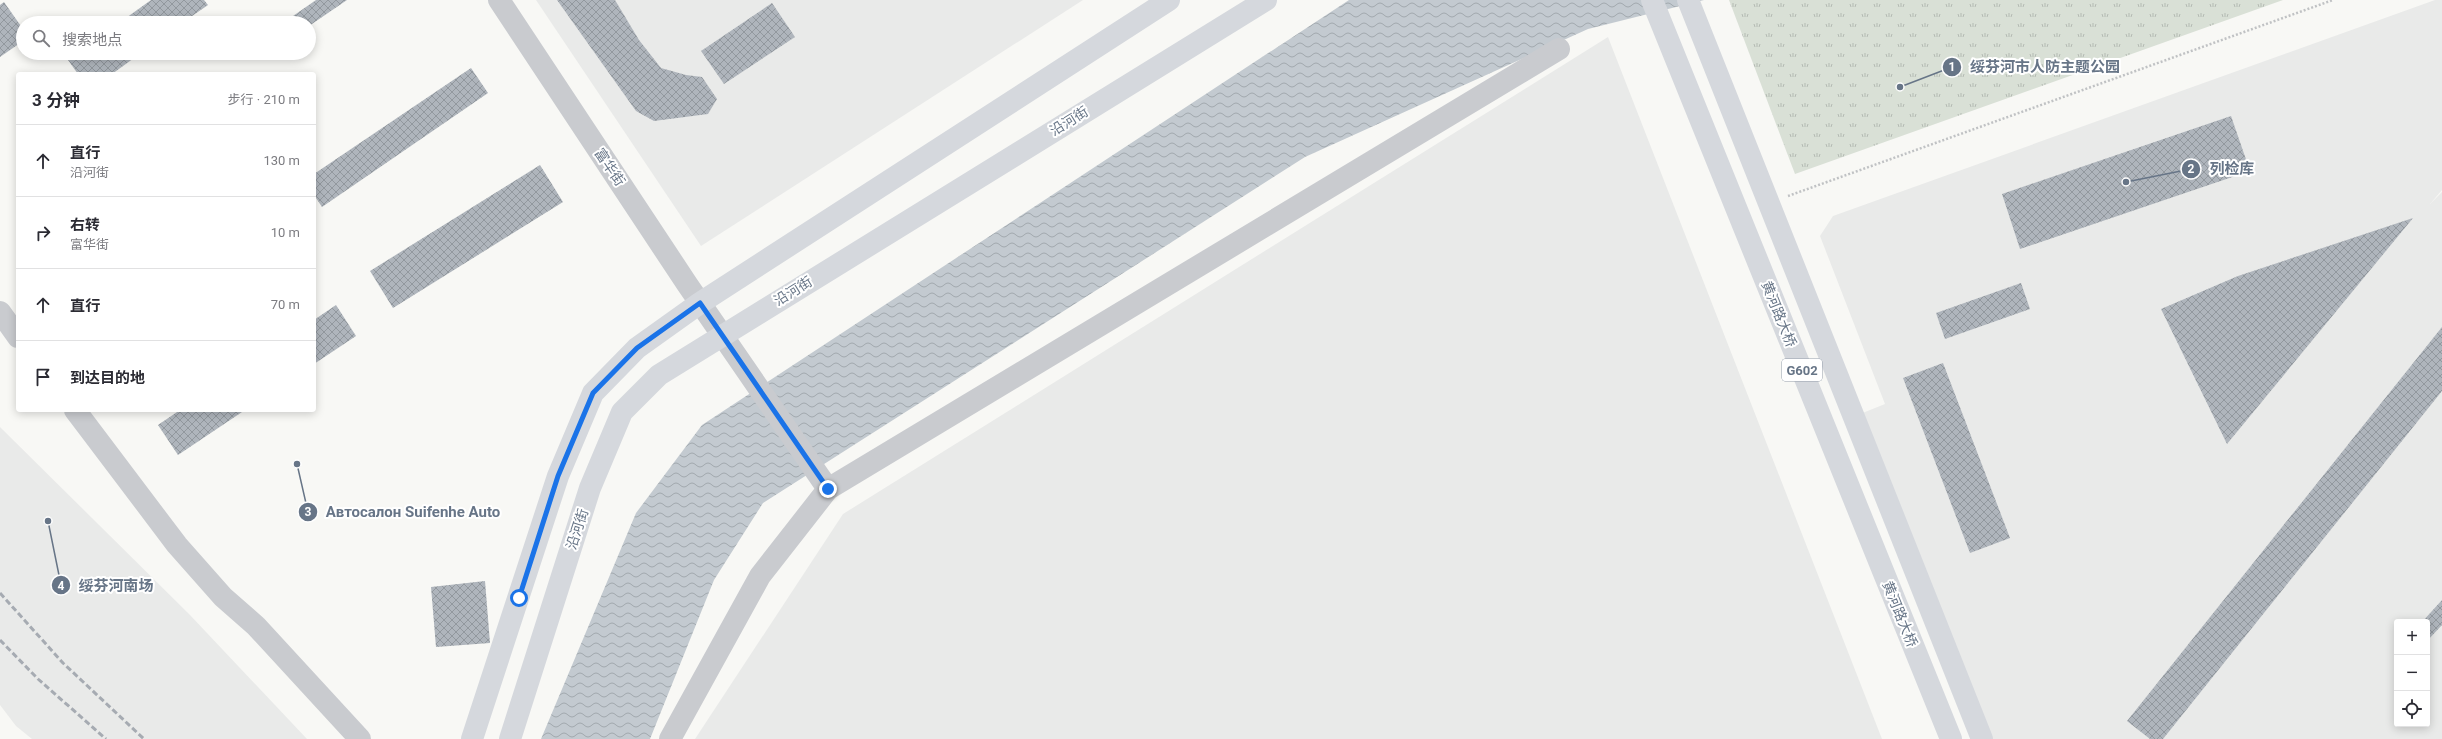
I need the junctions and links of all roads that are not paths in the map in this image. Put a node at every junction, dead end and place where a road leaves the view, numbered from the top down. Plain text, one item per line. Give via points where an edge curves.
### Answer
1 (498, 0) edge
2 (1169, 0) edge
3 (1266, 0) edge
4 (1652, 0) edge
5 (1688, 0) edge
6 (1559, 49) dead end
7 (700, 303) junction
8 (0, 312) edge
9 (16, 334) edge
10 (722, 335) junction
11 (77, 412) edge
12 (828, 489) junction
13 (360, 739) edge
14 (472, 739) edge
15 (510, 739) edge
16 (670, 739) edge
17 (1951, 739) edge
18 (1982, 739) edge

1 - 7 street, 富华街
2 - 7 main road
3 - 10 main road, 沿河街
4 - 17 main road, 黄河路大桥 / G602
5 - 18 main road, 黄河路大桥 / G602
6 - 12 street
7 - 10 street, 富华街
7 - 14 main road via 637,348 593,393 558,476
8 - 9 street
10 - 12 street, 富华街
10 - 15 main road, 沿河街 via 659,375 622,412 590,488
11 - 13 street via 182,551 222,597 256,626
12 - 16 street via 760,576

